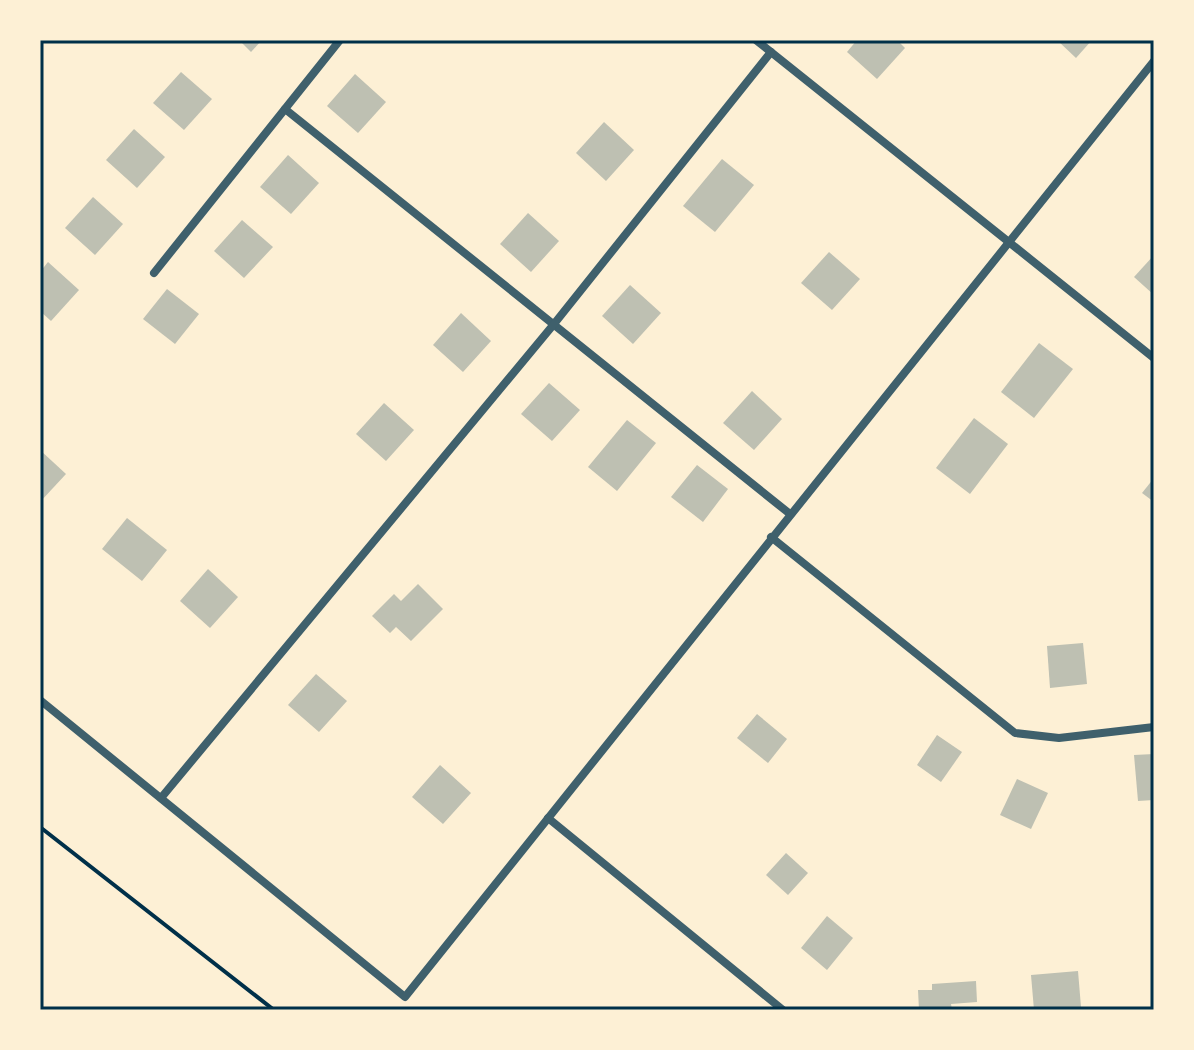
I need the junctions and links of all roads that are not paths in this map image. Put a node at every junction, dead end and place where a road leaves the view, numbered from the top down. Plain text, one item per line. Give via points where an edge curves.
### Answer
1 (340, 40) edge
2 (756, 40) edge
3 (771, 52) junction
4 (1154, 61) edge
5 (285, 109) junction
6 (1008, 243) junction
7 (154, 273) dead end
8 (554, 324) junction
9 (1154, 358) edge
10 (790, 514) junction
11 (771, 537) junction
12 (40, 700) edge
13 (1154, 727) edge
14 (161, 798) junction
15 (548, 818) junction
16 (783, 1010) edge

1 - 5 street
2 - 3 street
3 - 6 street
3 - 8 street
4 - 6 street
5 - 7 street
5 - 8 street
6 - 9 street
6 - 10 street
8 - 10 street
8 - 14 street
10 - 11 street
11 - 13 street via 1015,733 1059,738
11 - 15 street
12 - 14 street
14 - 15 street via 405,997
15 - 16 street

